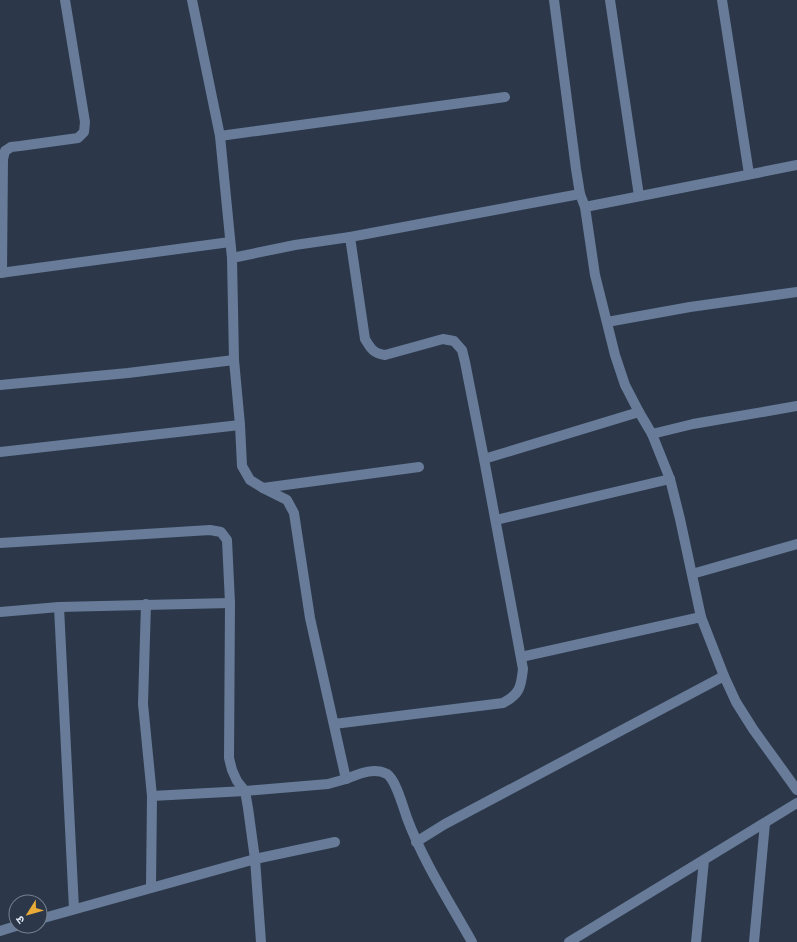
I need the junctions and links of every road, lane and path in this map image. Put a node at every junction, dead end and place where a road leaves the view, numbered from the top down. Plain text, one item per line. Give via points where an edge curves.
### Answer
1 (65, 0) edge
2 (192, 0) edge
3 (554, 0) edge
4 (610, 0) edge
5 (722, 0) edge
6 (505, 98) dead end
7 (220, 136) junction
8 (797, 165) edge
9 (749, 174) junction
10 (580, 194) junction
11 (639, 196) junction
12 (584, 207) junction
13 (350, 237) junction
14 (230, 242) junction
15 (232, 258) junction
16 (1, 273) edge
17 (797, 292) edge
18 (608, 322) junction
19 (234, 360) junction
20 (0, 385) edge
21 (797, 406) edge
22 (639, 412) junction
23 (240, 425) junction
24 (652, 434) junction
25 (0, 452) edge
26 (484, 459) junction
27 (420, 467) dead end
28 (670, 479) junction
29 (263, 488) junction
30 (496, 520) junction
31 (0, 543) edge
32 (797, 544) edge
33 (692, 574) junction
34 (230, 603) junction
35 (146, 604) junction
36 (59, 607) junction
37 (0, 612) edge
38 (701, 617) junction
39 (521, 657) junction
40 (724, 676) junction
41 (334, 724) junction
42 (346, 779) junction
43 (797, 790) edge
44 (245, 791) junction
45 (152, 796) junction
46 (797, 803) edge
47 (765, 822) junction
48 (335, 842) dead end
49 (416, 842) junction
50 (255, 859) junction
51 (704, 860) junction
52 (151, 887) junction
53 (74, 909) junction
54 (48, 917) edge
55 (261, 942) edge
56 (472, 942) edge
57 (570, 942) edge
58 (696, 942) edge
59 (754, 942) edge

1 - 16 street via 85,122 84,132 78,138 11,147 5,151
2 - 7 street
3 - 10 street
4 - 11 street
5 - 9 street
6 - 7 street
7 - 14 street
8 - 9 street
9 - 11 street
10 - 12 street
10 - 13 street
11 - 12 street
12 - 18 street via 595,274
13 - 15 street
13 - 26 street via 365,339 370,348 377,354 385,355 443,339 454,341 462,350
14 - 15 street
14 - 16 street
15 - 19 street
17 - 18 street
18 - 22 street via 625,385
19 - 20 street
19 - 23 street
21 - 24 street via 693,424
22 - 24 street
22 - 26 street
23 - 25 street
23 - 29 street via 242,466 250,480
24 - 28 street
26 - 30 street
27 - 29 street
28 - 30 street
28 - 33 street
29 - 41 street via 287,500 294,513 310,618
30 - 39 street
31 - 34 street via 210,530 221,532 227,540
32 - 33 street
33 - 38 street
34 - 35 street
34 - 44 street via 229,758 232,770
35 - 36 street
35 - 45 street via 144,704
36 - 37 street
36 - 53 street
38 - 39 street
38 - 40 street
39 - 41 street via 521,686 512,698 503,703
40 - 43 street via 753,729
40 - 49 street via 445,824
41 - 42 street
42 - 44 street via 328,784
42 - 49 street via 378,770 388,775 395,786
44 - 45 street
44 - 50 street
45 - 52 street
46 - 47 street
47 - 51 street
47 - 59 street
48 - 50 street
49 - 56 street
50 - 52 street
50 - 55 street
51 - 57 street
51 - 58 street
52 - 53 street
53 - 54 street

